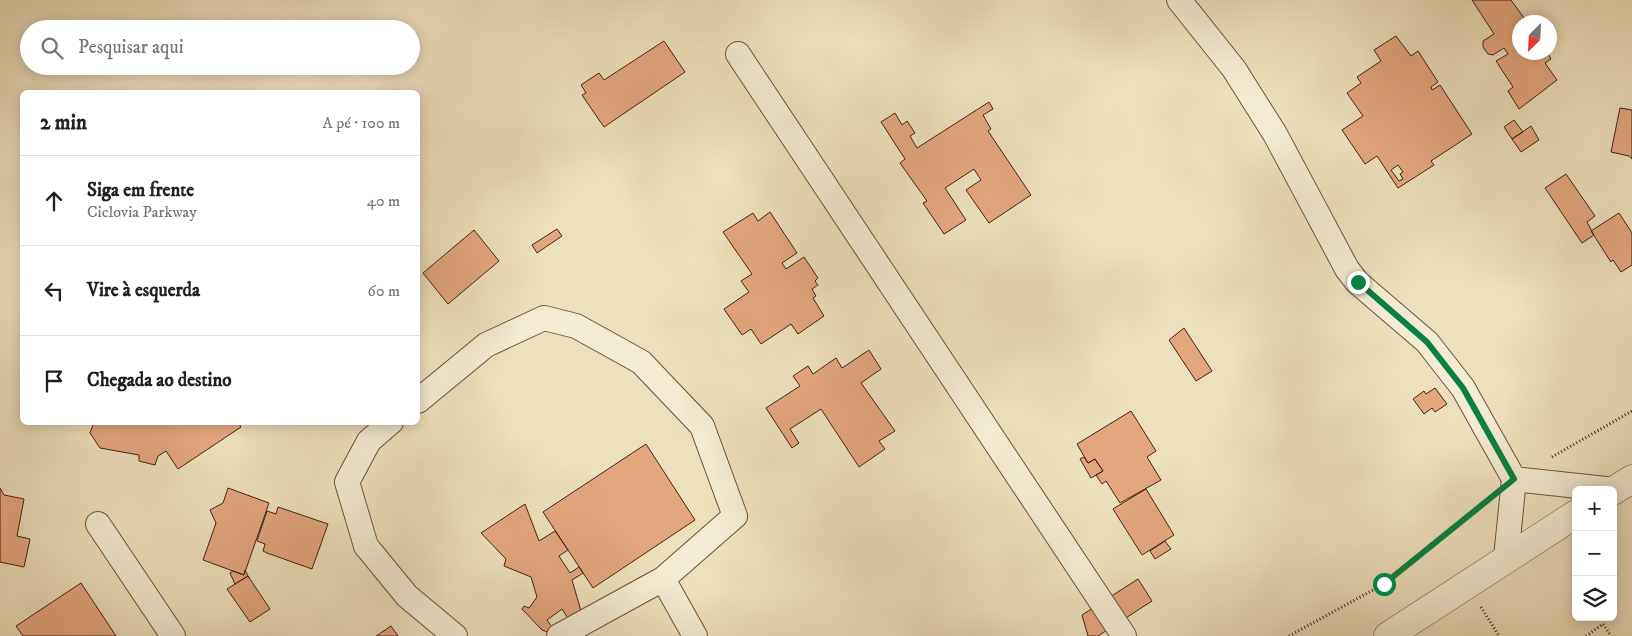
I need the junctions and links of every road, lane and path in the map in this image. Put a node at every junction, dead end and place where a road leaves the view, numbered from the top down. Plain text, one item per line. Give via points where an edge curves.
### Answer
1 (1179, 0) edge
2 (738, 54) dead end
3 (420, 399) edge
4 (1632, 411) edge
5 (388, 425) edge
6 (1514, 479) junction
7 (1620, 486) edge
8 (1572, 517) edge
9 (98, 524) dead end
10 (1506, 558) junction
11 (663, 579) junction
12 (1467, 584) junction
13 (173, 636) edge
14 (455, 636) edge
15 (559, 636) edge
16 (695, 636) edge
17 (1124, 636) edge
18 (1289, 636) edge
19 (1388, 636) edge
20 (1499, 636) edge
21 (1586, 636) edge
22 (1611, 636) edge

1 - 6 street via 1234,69 1275,134 1347,269 1427,342 1463,388
2 - 17 street
3 - 11 street via 486,345 544,318 576,326 641,362 702,426 736,516
4 - 6 path
5 - 14 street via 369,441 347,482 366,546 407,596
6 - 7 street
6 - 10 street
6 - 18 path via 1384,584
8 - 10 street
9 - 13 street
10 - 12 street
11 - 15 street
11 - 16 street
12 - 19 street
12 - 20 path
21 - 22 path via 1603,624

